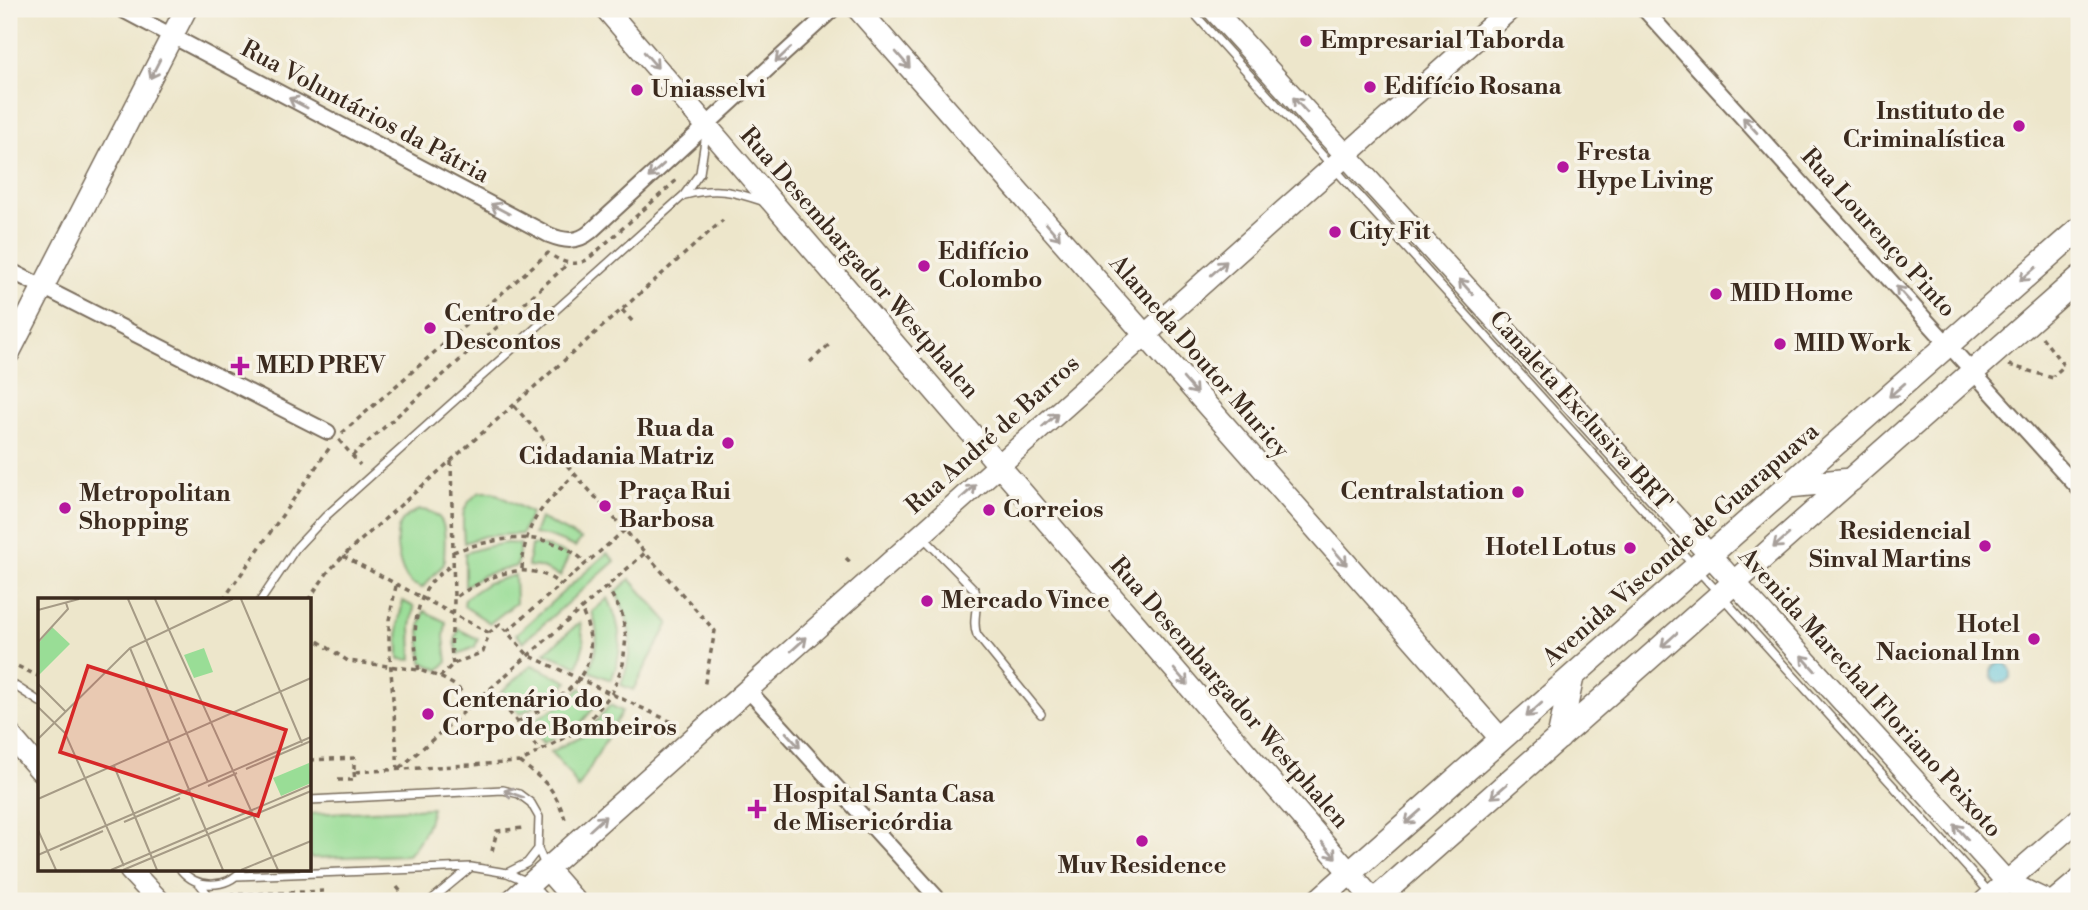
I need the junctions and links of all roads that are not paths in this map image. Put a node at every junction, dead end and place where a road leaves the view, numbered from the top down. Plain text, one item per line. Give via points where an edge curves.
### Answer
1 (121, 9) edge
2 (186, 9) edge
3 (607, 9) edge
4 (833, 9) edge
5 (858, 9) edge
6 (1190, 9) edge
7 (1213, 9) edge
8 (1510, 9) edge
9 (1644, 9) edge
10 (172, 36) junction
11 (707, 126) junction
12 (1339, 161) junction
13 (684, 195) junction
14 (776, 206) junction
15 (2079, 229) edge
16 (9, 270) edge
17 (2079, 278) edge
18 (43, 287) junction
19 (1145, 335) junction
20 (1948, 344) junction
21 (9, 353) edge
22 (1973, 372) junction
23 (332, 435) road end
24 (999, 465) junction
25 (1851, 480) junction
26 (1788, 486) junction
27 (2079, 489) edge
28 (921, 535) junction
29 (1702, 561) junction
30 (1727, 589) junction
31 (262, 598) edge
32 (1572, 677) junction
33 (9, 682) edge
34 (748, 690) junction
35 (38, 701) edge
36 (1041, 714) dead end
37 (9, 734) edge
38 (1559, 738) junction
39 (1501, 739) junction
40 (38, 767) edge
41 (312, 800) edge
42 (2079, 819) edge
43 (543, 859) junction
44 (471, 867) junction
45 (312, 871) edge
46 (132, 872) edge
47 (183, 872) edge
48 (278, 872) edge
49 (240, 873) edge
50 (507, 873) junction
51 (1350, 873) junction
52 (2079, 880) edge
53 (199, 883) junction
54 (531, 883) junction
55 (1995, 895) edge
56 (159, 901) edge
57 (213, 901) edge
58 (430, 901) edge
59 (511, 901) edge
60 (547, 901) edge
61 (575, 901) edge
62 (940, 901) edge
63 (1318, 901) edge
64 (1374, 901) edge
65 (2047, 901) edge
66 (2054, 901) edge

1 - 10 street, Rua Voluntários da Pátria
2 - 10 street
3 -> 11 street, Rua Desembargador Westphalen
4 -> 11 street
5 -> 19 street, Alameda Doutor Muricy
6 - 12 lane
12 -> 7 street, Avenida Marechal Floriano Peixoto
8 - 12 street, Rua André de Barros
20 -> 9 street, Rua Lourenço Pinto
11 -> 10 street, Rua Voluntários da Pátria via 583,238 560,240
10 -> 18 street
11 - 13 lane via 700,173
11 - 14 street, Rua Desembargador Westphalen
19 -> 12 street, Rua André de Barros
12 - 29 street, Avenida Marechal Floriano Peixoto
13 - 14 lane via 713,189
13 - 31 lane via 326,516 296,548
14 - 24 street, Rua Desembargador Westphalen
15 -> 20 main road, Avenida Visconde de Guarapuava
16 - 18 street
17 - 22 main road
18 - 21 street
18 - 23 street
24 -> 19 street, Rua André de Barros
19 -> 39 street, Alameda Doutor Muricy
20 - 22 street, Rua Lourenço Pinto
20 -> 26 main road, Avenida Visconde de Guarapuava
22 - 25 main road
22 - 27 street, Rua Lourenço Pinto
28 -> 24 street, Rua André de Barros
24 -> 51 street, Rua Desembargador Westphalen
25 - 26 main road
25 -> 30 main road
26 - 29 main road, Avenida Visconde de Guarapuava
34 -> 28 street, Rua André de Barros
28 - 36 lane via 975,590 977,635
29 - 30 street, Avenida Marechal Floriano Peixoto
29 - 32 main road, Avenida Visconde de Guarapuava
30 -> 38 main road
30 - 55 street, Avenida Marechal Floriano Peixoto
32 - 38 main road
32 -> 39 main road, Avenida Visconde de Guarapuava
33 - 35 lane
43 -> 34 street, Rua André de Barros
34 -> 62 street
37 - 40 street
38 -> 64 main road
39 -> 51 main road, Avenida Visconde de Guarapuava
43 -> 41 lane via 539,817 519,794 503,790
42 - 55 street
43 - 50 lane
43 - 54 street, Rua André de Barros
43 - 61 street
44 - 45 lane
44 - 50 lane
44 - 58 lane
46 - 56 street
47 - 53 lane
48 - 49 lane
49 - 53 lane via 225,883
50 - 54 lane
51 - 63 main road, Avenida Visconde de Guarapuava
51 - 64 street, Rua Desembargador Westphalen
52 - 66 street
53 - 57 lane
54 - 59 street, Rua André de Barros
54 - 60 lane
55 - 65 street, Avenida Marechal Floriano Peixoto

